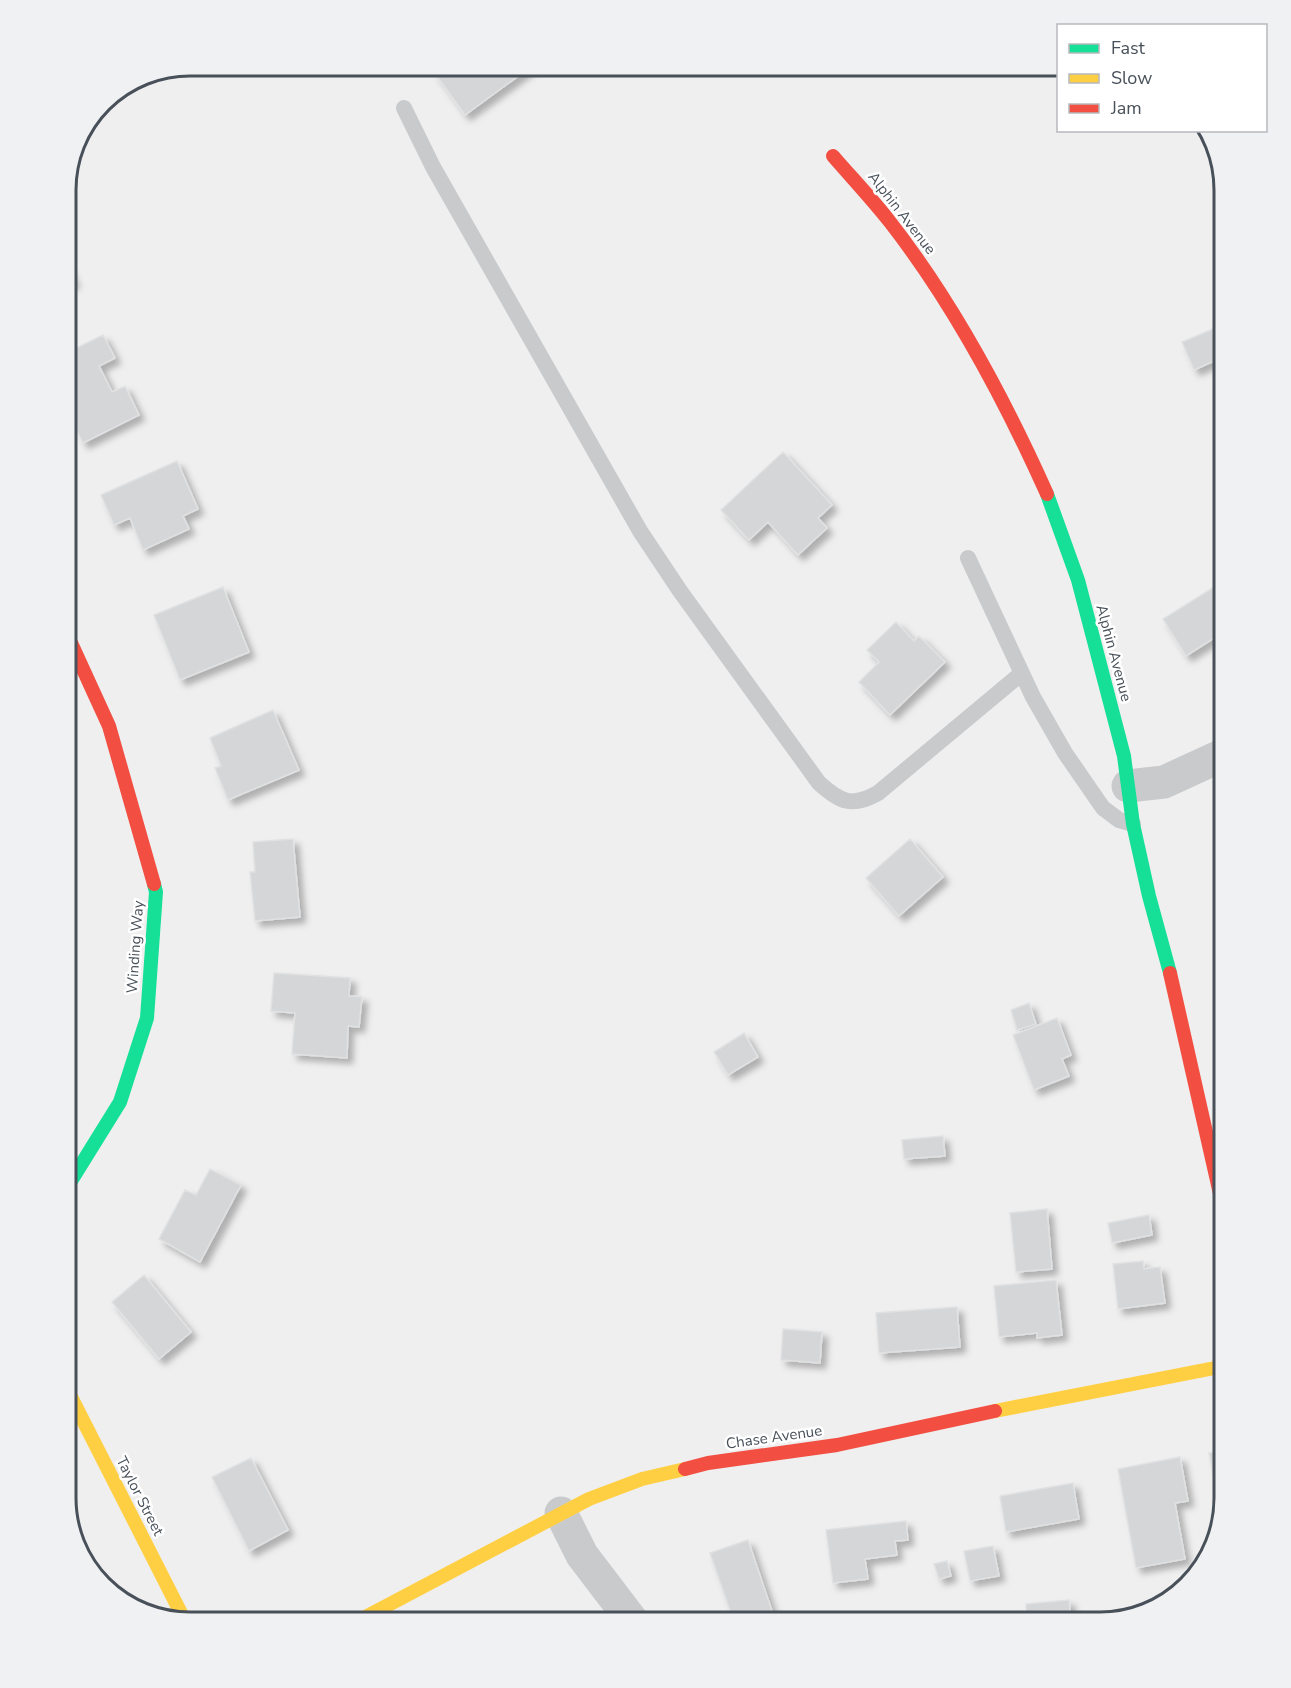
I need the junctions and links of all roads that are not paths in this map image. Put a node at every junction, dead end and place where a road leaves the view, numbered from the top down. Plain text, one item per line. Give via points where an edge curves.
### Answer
1 (404, 108) dead end
2 (833, 156) dead end
3 (968, 558) dead end
4 (77, 655) edge
5 (1022, 673) junction
6 (1214, 759) edge
7 (1128, 786) junction
8 (1133, 824) junction
9 (1214, 1167) edge
10 (76, 1172) edge
11 (1214, 1368) edge
12 (76, 1407) edge
13 (561, 1513) junction
14 (180, 1611) edge
15 (375, 1612) edge
16 (625, 1612) edge

1 - 5 lane via 433,167 640,531 819,783 835,797 849,802 864,801 878,794
2 - 7 street, Alphin Avenue via 920,262 998,391 1025,445 1078,579 1124,756
3 - 5 lane
4 - 10 street, Winding Way via 110,726 156,892 147,1018 120,1102
5 - 8 lane via 1065,753 1103,808 1119,820
6 - 7 street via 1164,782
7 - 8 street, Alphin Avenue
8 - 9 street, Alphin Avenue
11 - 13 street, Chase Avenue via 837,1445 708,1463 642,1479
12 - 14 street, Taylor Street
13 - 15 street, Chase Avenue
13 - 16 street via 582,1555

